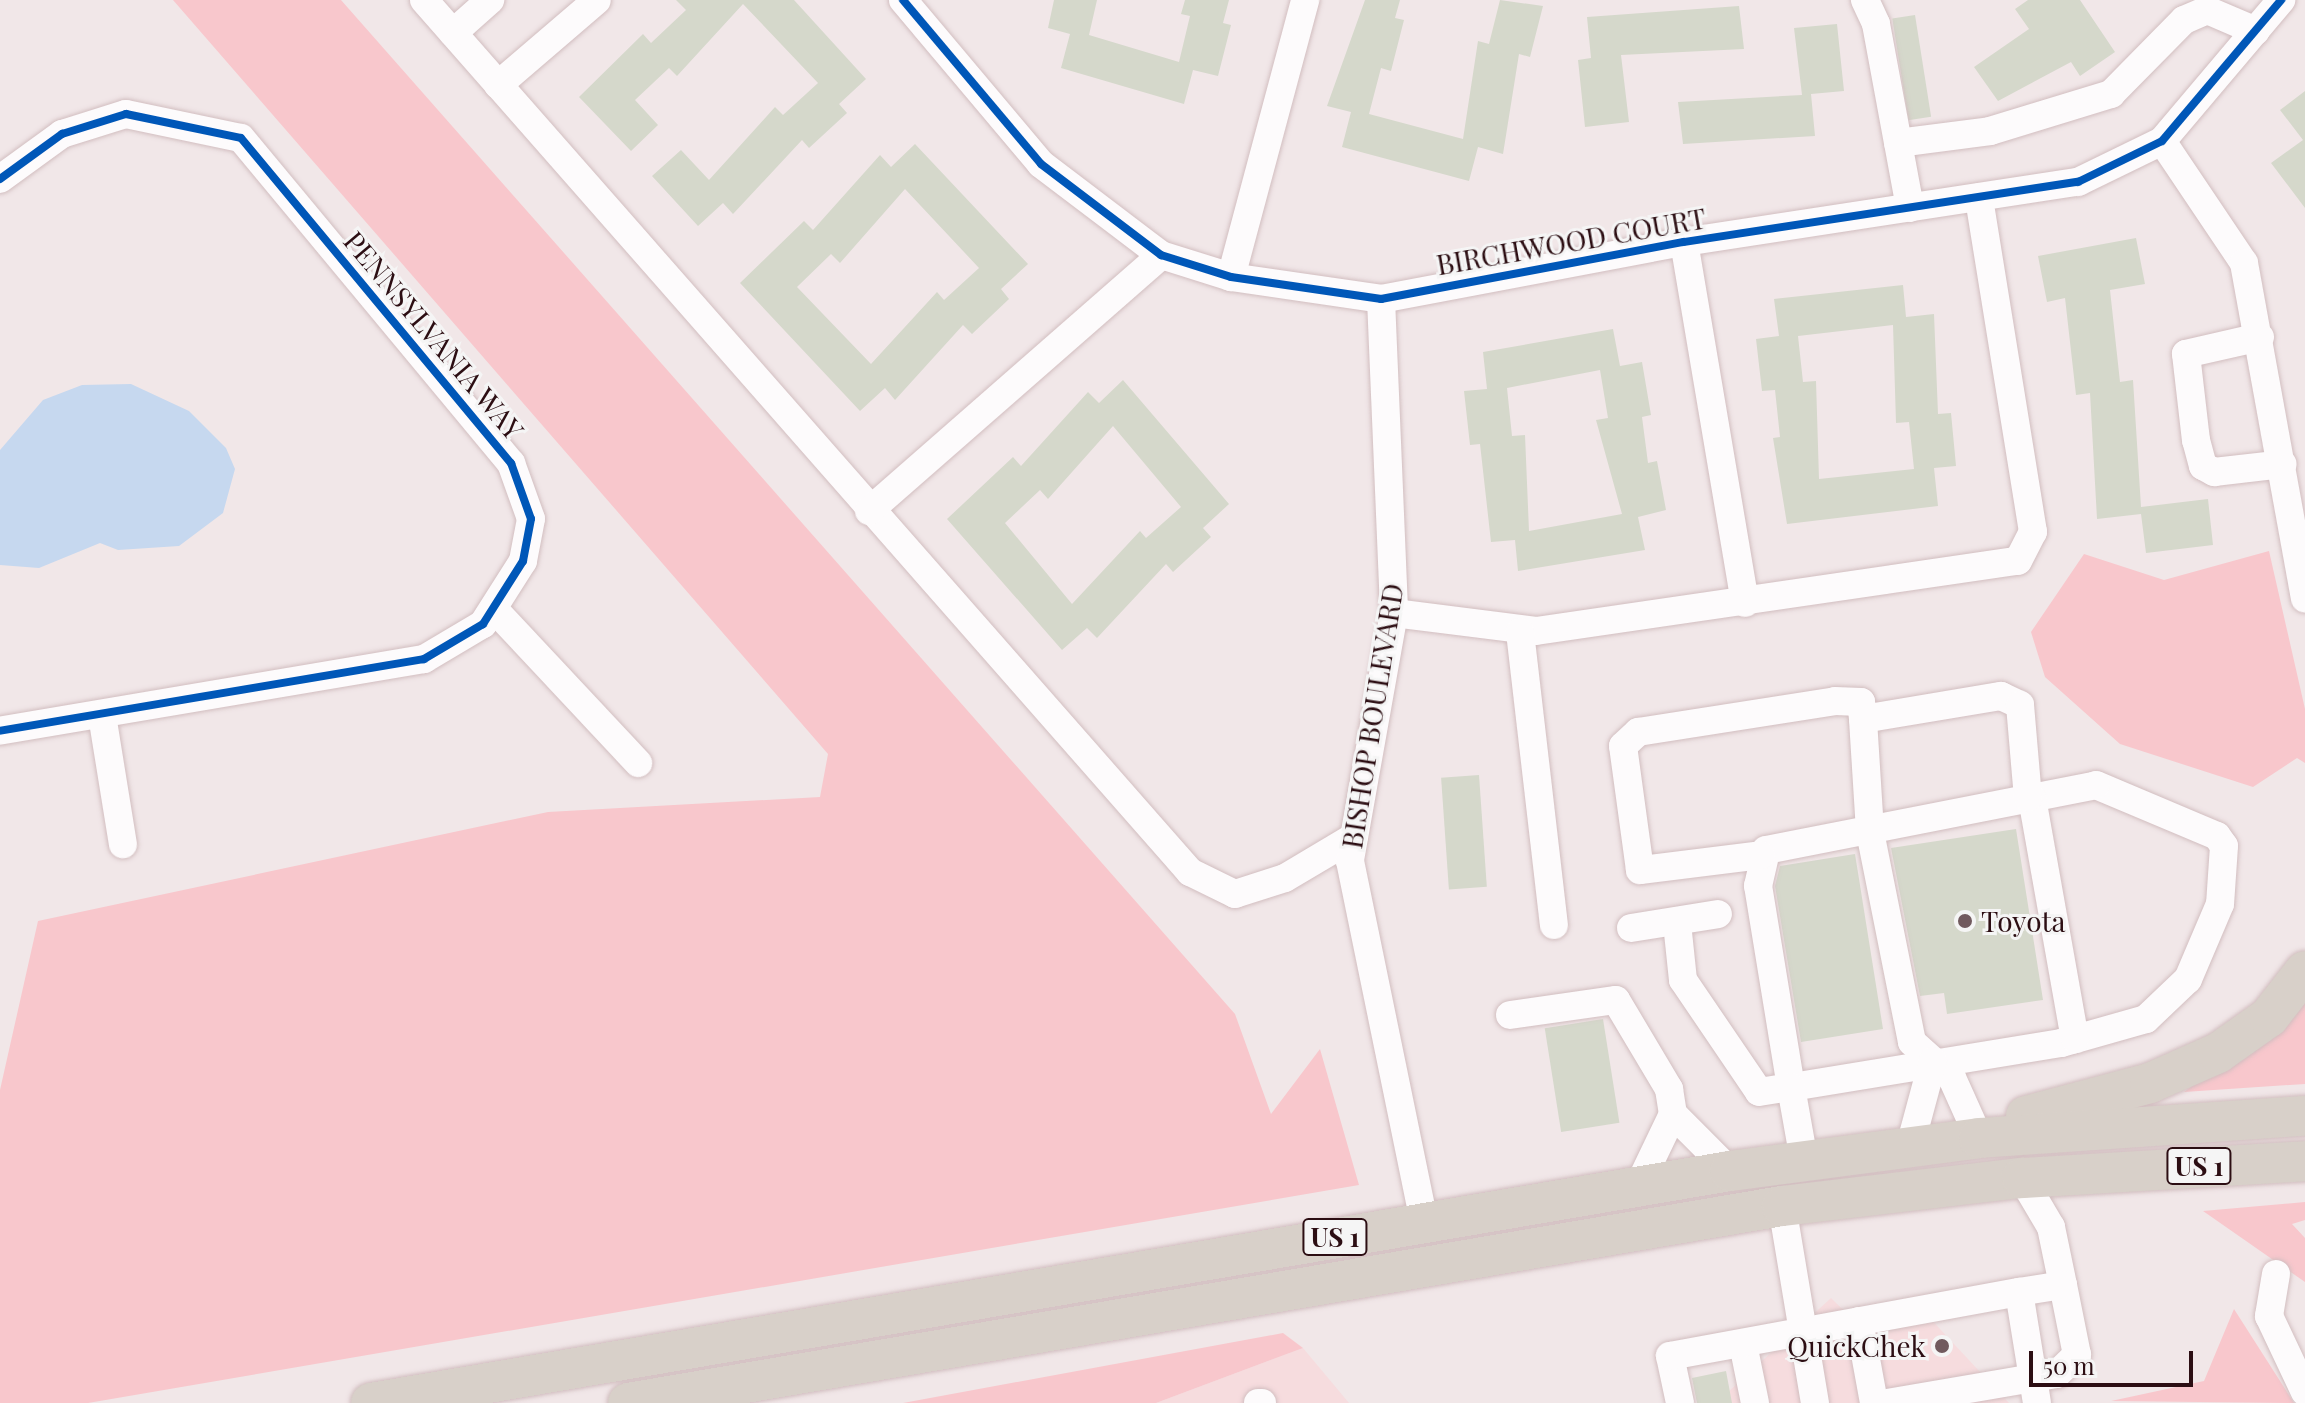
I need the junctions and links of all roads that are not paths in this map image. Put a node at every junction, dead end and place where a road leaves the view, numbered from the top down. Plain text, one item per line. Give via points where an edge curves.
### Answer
1 (424, 0) edge
2 (490, 0) edge
3 (597, 0) edge
4 (903, 0) edge
5 (1305, 0) edge
6 (1865, 0) edge
7 (2281, 0) edge
8 (2256, 31) junction
9 (453, 33) junction
10 (498, 85) junction
11 (2162, 141) junction
12 (1898, 143) junction
13 (0, 179) edge
14 (1979, 197) junction
15 (1910, 208) junction
16 (1684, 242) junction
17 (1161, 255) junction
18 (1231, 277) junction
19 (1381, 299) junction
20 (2260, 337) junction
21 (2283, 464) junction
22 (869, 511) junction
23 (2305, 598) edge
24 (1745, 603) junction
25 (494, 609) junction
26 (1394, 613) junction
27 (1520, 632) junction
28 (102, 715) junction
29 (1863, 719) junction
30 (0, 731) edge
31 (638, 763) dead end
32 (2030, 798) junction
33 (1870, 831) junction
34 (1354, 837) junction
35 (123, 844) dead end
36 (1761, 855) junction
37 (1718, 914) dead end
38 (1677, 923) junction
39 (1554, 925) dead end
40 (1631, 928) dead end
41 (2305, 971) edge
42 (1510, 1015) dead end
43 (2068, 1041) junction
44 (1933, 1061) junction
45 (1791, 1087) junction
46 (1673, 1114) junction
47 (2305, 1116) edge
48 (1979, 1138) junction
49 (1910, 1146) junction
50 (1804, 1160) junction
51 (2305, 1161) edge
52 (1730, 1171) junction
53 (2093, 1173) junction
54 (2022, 1178) junction
55 (1639, 1185) junction
56 (2305, 1186) edge
57 (1782, 1206) junction
58 (1424, 1222) junction
59 (2276, 1274) dead end
60 (2063, 1285) junction
61 (2019, 1292) junction
62 (1859, 1321) junction
63 (1803, 1332) junction
64 (1743, 1344) junction
65 (2034, 1390) edge
66 (2305, 1392) edge
67 (646, 1401) edge
68 (371, 1403) edge
69 (1680, 1403) edge
70 (1755, 1403) edge
71 (1815, 1403) edge
72 (1874, 1403) edge
73 (1887, 1403) edge

1 - 9 street
2 - 9 street
3 - 10 street
4 - 17 street, BIRCHWOOD COURT via 1041,164
5 - 18 street
6 - 12 street
7 - 8 street, BIRCHWOOD COURT
8 - 11 street, BIRCHWOOD COURT
8 - 12 street via 2207,10 2184,20 2148,65 2111,94 1990,131
9 - 10 street
10 - 22 street
11 - 14 street, BIRCHWOOD COURT via 2078,182
11 - 20 street via 2244,263
12 - 15 street
13 - 25 street, PENNSYLVANIA WAY via 62,134 126,114 241,138 511,463 529,499 529,540
14 - 15 street, BIRCHWOOD COURT
14 - 24 street via 2031,517 2028,553 1994,567
15 - 16 street, BIRCHWOOD COURT
16 - 19 street, BIRCHWOOD COURT
16 - 24 street
17 - 18 street, BIRCHWOOD COURT
17 - 22 street
18 - 19 street, BIRCHWOOD COURT
19 - 26 street, BISHOP BOULEVARD
20 - 21 street
20 - 21 street via 2186,354 2196,440 2203,466 2214,472
21 - 23 street
22 - 34 street via 1177,859 1215,890 1264,887
24 - 27 street
25 - 28 street, PENNSYLVANIA WAY via 467,637 402,665
25 - 31 street
26 - 27 street
26 - 34 street, BISHOP BOULEVARD
27 - 39 street
28 - 30 street, PENNSYLVANIA WAY
28 - 35 street
29 - 32 street via 2001,696 2020,705
29 - 33 street
29 - 36 street via 1861,702 1835,701 1638,732 1623,746 1640,870
32 - 33 street
32 - 43 street
32 - 43 street via 2096,785 2217,836 2224,846 2220,904 2188,979 2146,1019
33 - 36 street
33 - 44 street via 1912,1042
34 - 58 street, BISHOP BOULEVARD via 1350,861
36 - 45 street via 1758,886
37 - 38 street
38 - 40 street
38 - 45 street via 1683,980 1759,1092
41 - 48 highway via 2269,1017 2218,1053 2150,1083 2041,1108
42 - 46 street via 1616,1000 1669,1089
43 - 44 street
44 - 45 street
44 - 48 street via 1952,1078
44 - 49 street
45 - 50 street
46 - 52 street
46 - 55 street
47 - 48 highway, US 1
48 - 49 highway, US 1
49 - 50 highway, US 1
50 - 52 highway, US 1
51 - 53 highway, US 1
52 - 55 highway, US 1
53 - 54 highway, US 1
53 - 56 highway
54 - 57 highway, US 1
54 - 60 street via 2051,1227
55 - 58 highway, US 1
57 - 63 street
57 - 67 highway, US 1
58 - 68 highway, US 1
59 - 66 street via 2269,1316
60 - 61 street
60 - 65 street via 2077,1355
61 - 62 street
61 - 65 street
62 - 63 street
62 - 72 street
63 - 64 street
63 - 71 street
64 - 69 street via 1670,1356
64 - 70 street
65 - 73 street

